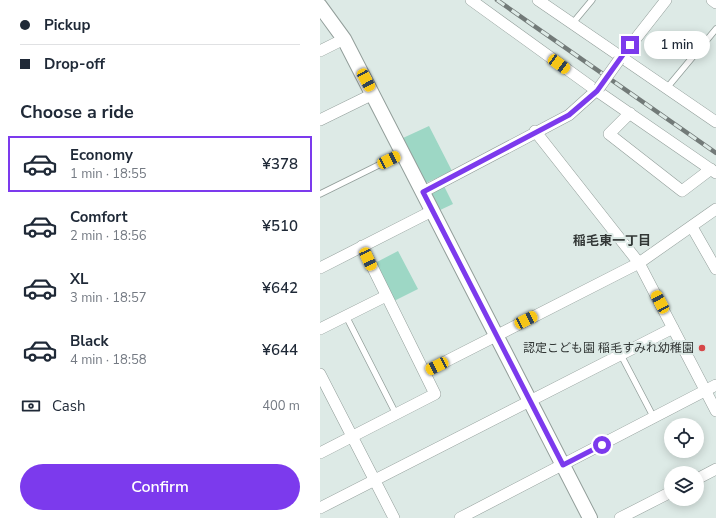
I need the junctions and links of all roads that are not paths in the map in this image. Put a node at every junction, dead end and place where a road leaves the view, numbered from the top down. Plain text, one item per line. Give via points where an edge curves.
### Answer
1 (471, 0) edge
2 (538, 0) edge
3 (592, 0) edge
4 (666, 0) edge
5 (712, 0) edge
6 (716, 3) edge
7 (320, 6) edge
8 (572, 24) junction
9 (716, 29) edge
10 (344, 39) junction
11 (320, 51) edge
12 (620, 58) junction
13 (598, 89) junction
14 (666, 89) junction
15 (373, 94) junction
16 (630, 113) junction
17 (320, 120) edge
18 (716, 122) edge
19 (535, 131) junction
20 (403, 153) junction
21 (713, 171) edge
22 (423, 192) junction
23 (320, 194) edge
24 (716, 209) edge
25 (432, 211) junction
26 (692, 227) junction
27 (362, 246) junction
28 (639, 263) junction
29 (320, 268) edge
30 (716, 269) edge
31 (386, 296) junction
32 (346, 316) junction
33 (674, 328) junction
34 (320, 329) edge
35 (497, 335) junction
36 (621, 355) junction
37 (425, 372) junction
38 (320, 374) edge
39 (716, 386) edge
40 (323, 389) edge
41 (706, 392) junction
42 (530, 401) junction
43 (716, 411) edge
44 (396, 414) junction
45 (654, 418) junction
46 (352, 436) junction
47 (320, 453) edge
48 (563, 465) junction
49 (716, 469) edge
50 (704, 475) edge
51 (375, 480) junction
52 (664, 496) edge
53 (320, 508) edge
54 (394, 518) edge
55 (460, 518) edge
56 (590, 518) edge
57 (620, 518) edge

1 - 13 street
2 - 8 street
3 - 8 lane
4 - 12 street
5 - 6 street
7 - 10 street
8 - 12 street
9 - 14 lane
10 - 11 street
10 - 15 street
12 - 13 street, bridge
12 - 14 street
13 - 16 street
13 - 19 street via 569,115
14 - 18 street
15 - 17 street
15 - 20 street
16 - 21 street
16 - 21 street via 608,134 682,191
19 - 22 street
19 - 28 street
20 - 22 street
20 - 23 lane
22 - 25 street
24 - 26 street
25 - 27 street
25 - 35 street
26 - 28 street
26 - 30 street
27 - 29 street
27 - 31 street
28 - 33 street
28 - 35 street
31 - 32 street
31 - 37 street
32 - 34 street
32 - 44 lane
33 - 36 street
33 - 41 street
35 - 37 street
35 - 42 street
36 - 42 street
36 - 45 lane
37 - 44 street via 435,394
38 - 40 street
39 - 41 street
40 - 46 street
41 - 43 street
41 - 45 street
42 - 48 street
42 - 51 street
44 - 46 street
45 - 48 street
46 - 47 street
46 - 51 street
48 - 55 street
48 - 56 street
49 - 50 street
51 - 53 street
51 - 54 street
52 - 57 street

